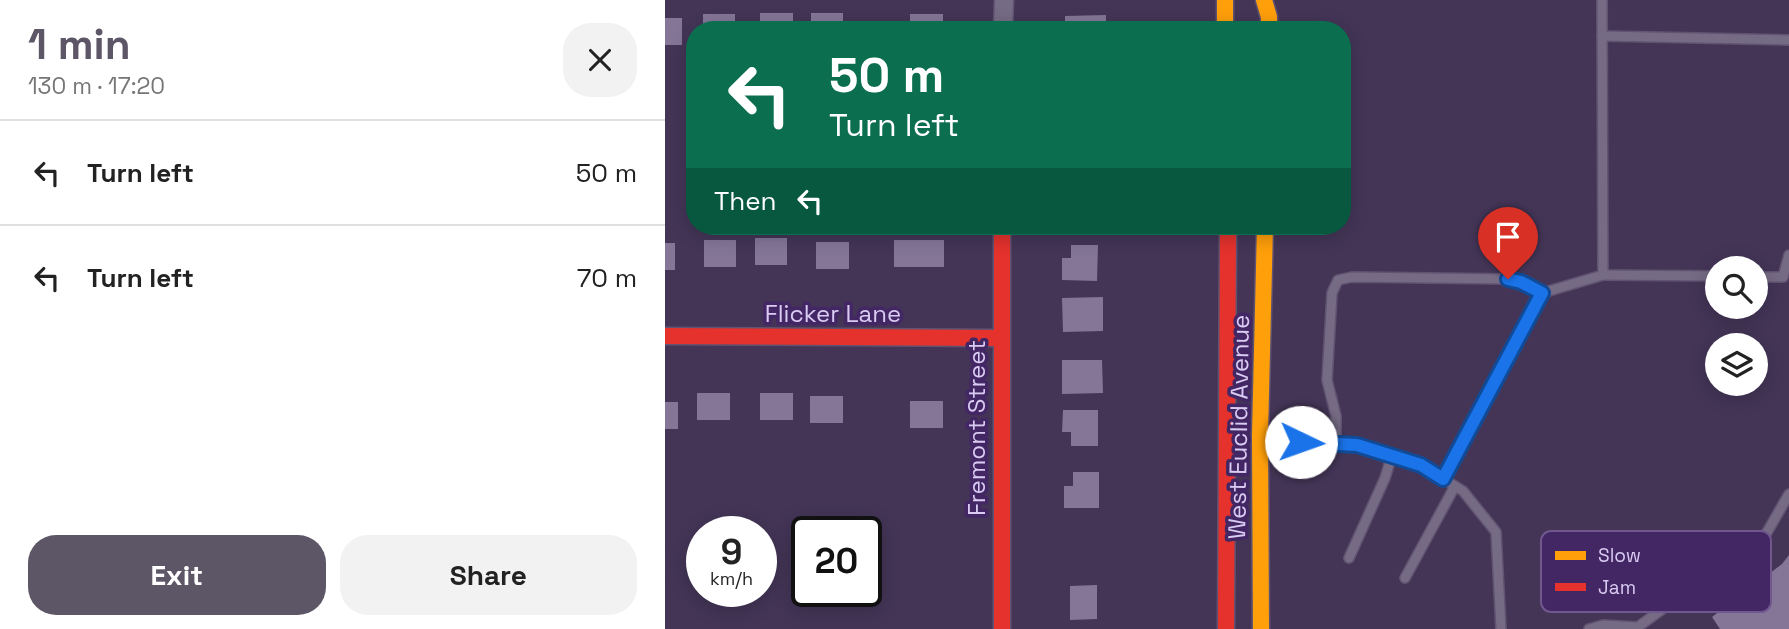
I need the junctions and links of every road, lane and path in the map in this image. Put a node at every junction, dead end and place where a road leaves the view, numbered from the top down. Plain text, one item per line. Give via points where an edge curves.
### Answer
1 (1004, 0) edge
2 (1225, 0) edge
3 (1264, 0) edge
4 (1602, 0) edge
5 (1003, 21) edge
6 (1225, 21) edge
7 (1269, 21) edge
8 (1602, 36) junction
9 (1789, 40) edge
10 (1002, 235) edge
11 (1228, 235) edge
12 (1265, 235) edge
13 (1789, 255) edge
14 (1603, 275) junction
15 (1705, 276) edge
16 (1768, 277) edge
17 (1542, 293) junction
18 (665, 336) edge
19 (1000, 338) junction
20 (1301, 442) dead end
21 (1336, 443) junction
22 (1392, 455) junction
23 (1443, 479) junction
24 (1455, 486) junction
25 (1789, 494) edge
26 (1768, 531) edge
27 (1349, 558) dead end
28 (1405, 578) dead end
29 (1659, 612) edge
30 (1637, 628) edge
31 (1002, 629) edge
32 (1226, 629) edge
33 (1261, 629) edge
34 (1501, 629) edge
35 (1589, 629) edge

1 - 5 street
2 - 6 main road
3 - 7 main road
4 - 8 lane
8 - 9 lane
8 - 14 lane
10 - 19 main road, Fremont Street
11 - 32 main road, West Euclid Avenue
12 - 33 main road, West Euclid Avenue via 1259,435
13 - 16 lane via 1783,277
14 - 15 lane
14 - 17 lane
17 - 21 lane via 1521,282 1496,279 1338,280 1332,293 1327,380 1336,416
17 - 23 lane
18 - 19 main road, Flicker Lane
19 - 31 main road, Fremont Street
20 - 21 lane
21 - 22 lane
22 - 23 lane
22 - 27 lane
23 - 24 lane
24 - 28 lane
24 - 34 lane via 1496,532
25 - 26 lane
29 - 30 lane
30 - 35 lane via 1603,625

